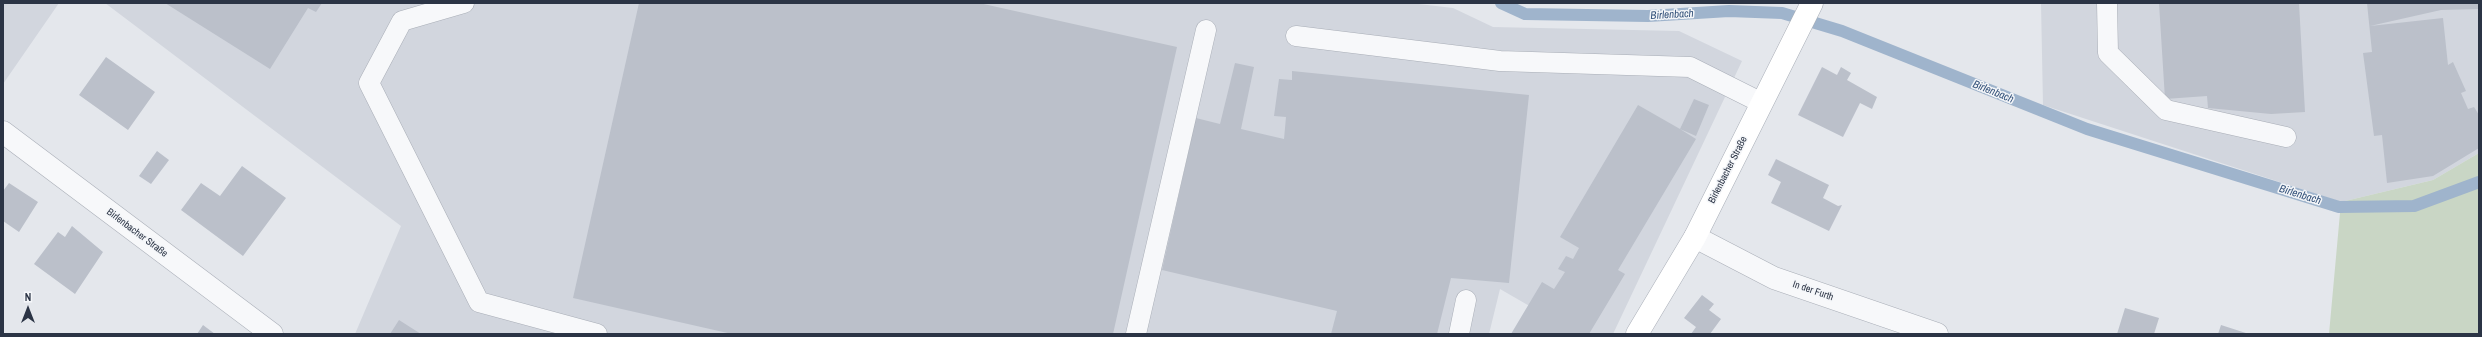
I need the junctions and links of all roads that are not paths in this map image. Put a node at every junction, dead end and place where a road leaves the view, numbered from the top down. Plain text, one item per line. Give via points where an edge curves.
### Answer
1 (464, 3) edge
2 (1812, 3) edge
3 (2107, 3) edge
4 (1206, 30) dead end
5 (1296, 36) dead end
6 (1762, 103) junction
7 (3, 132) edge
8 (2286, 137) dead end
9 (1695, 237) junction
10 (1466, 300) dead end
11 (590, 333) edge
12 (272, 334) edge
13 (1136, 334) edge
14 (1459, 334) edge
15 (1637, 334) edge
16 (1937, 334) edge

1 - 11 lane via 402,22 369,83 479,302
2 - 6 street, Birlenbacher Straße
3 - 8 lane via 2108,53 2166,110
4 - 13 lane
5 - 6 lane via 1500,61 1690,67
6 - 9 street, Birlenbacher Straße
7 - 12 street, Birlenbacher Straße
9 - 15 street, Birlenbacher Straße
9 - 16 street, In der Furth via 1774,278
10 - 14 lane

